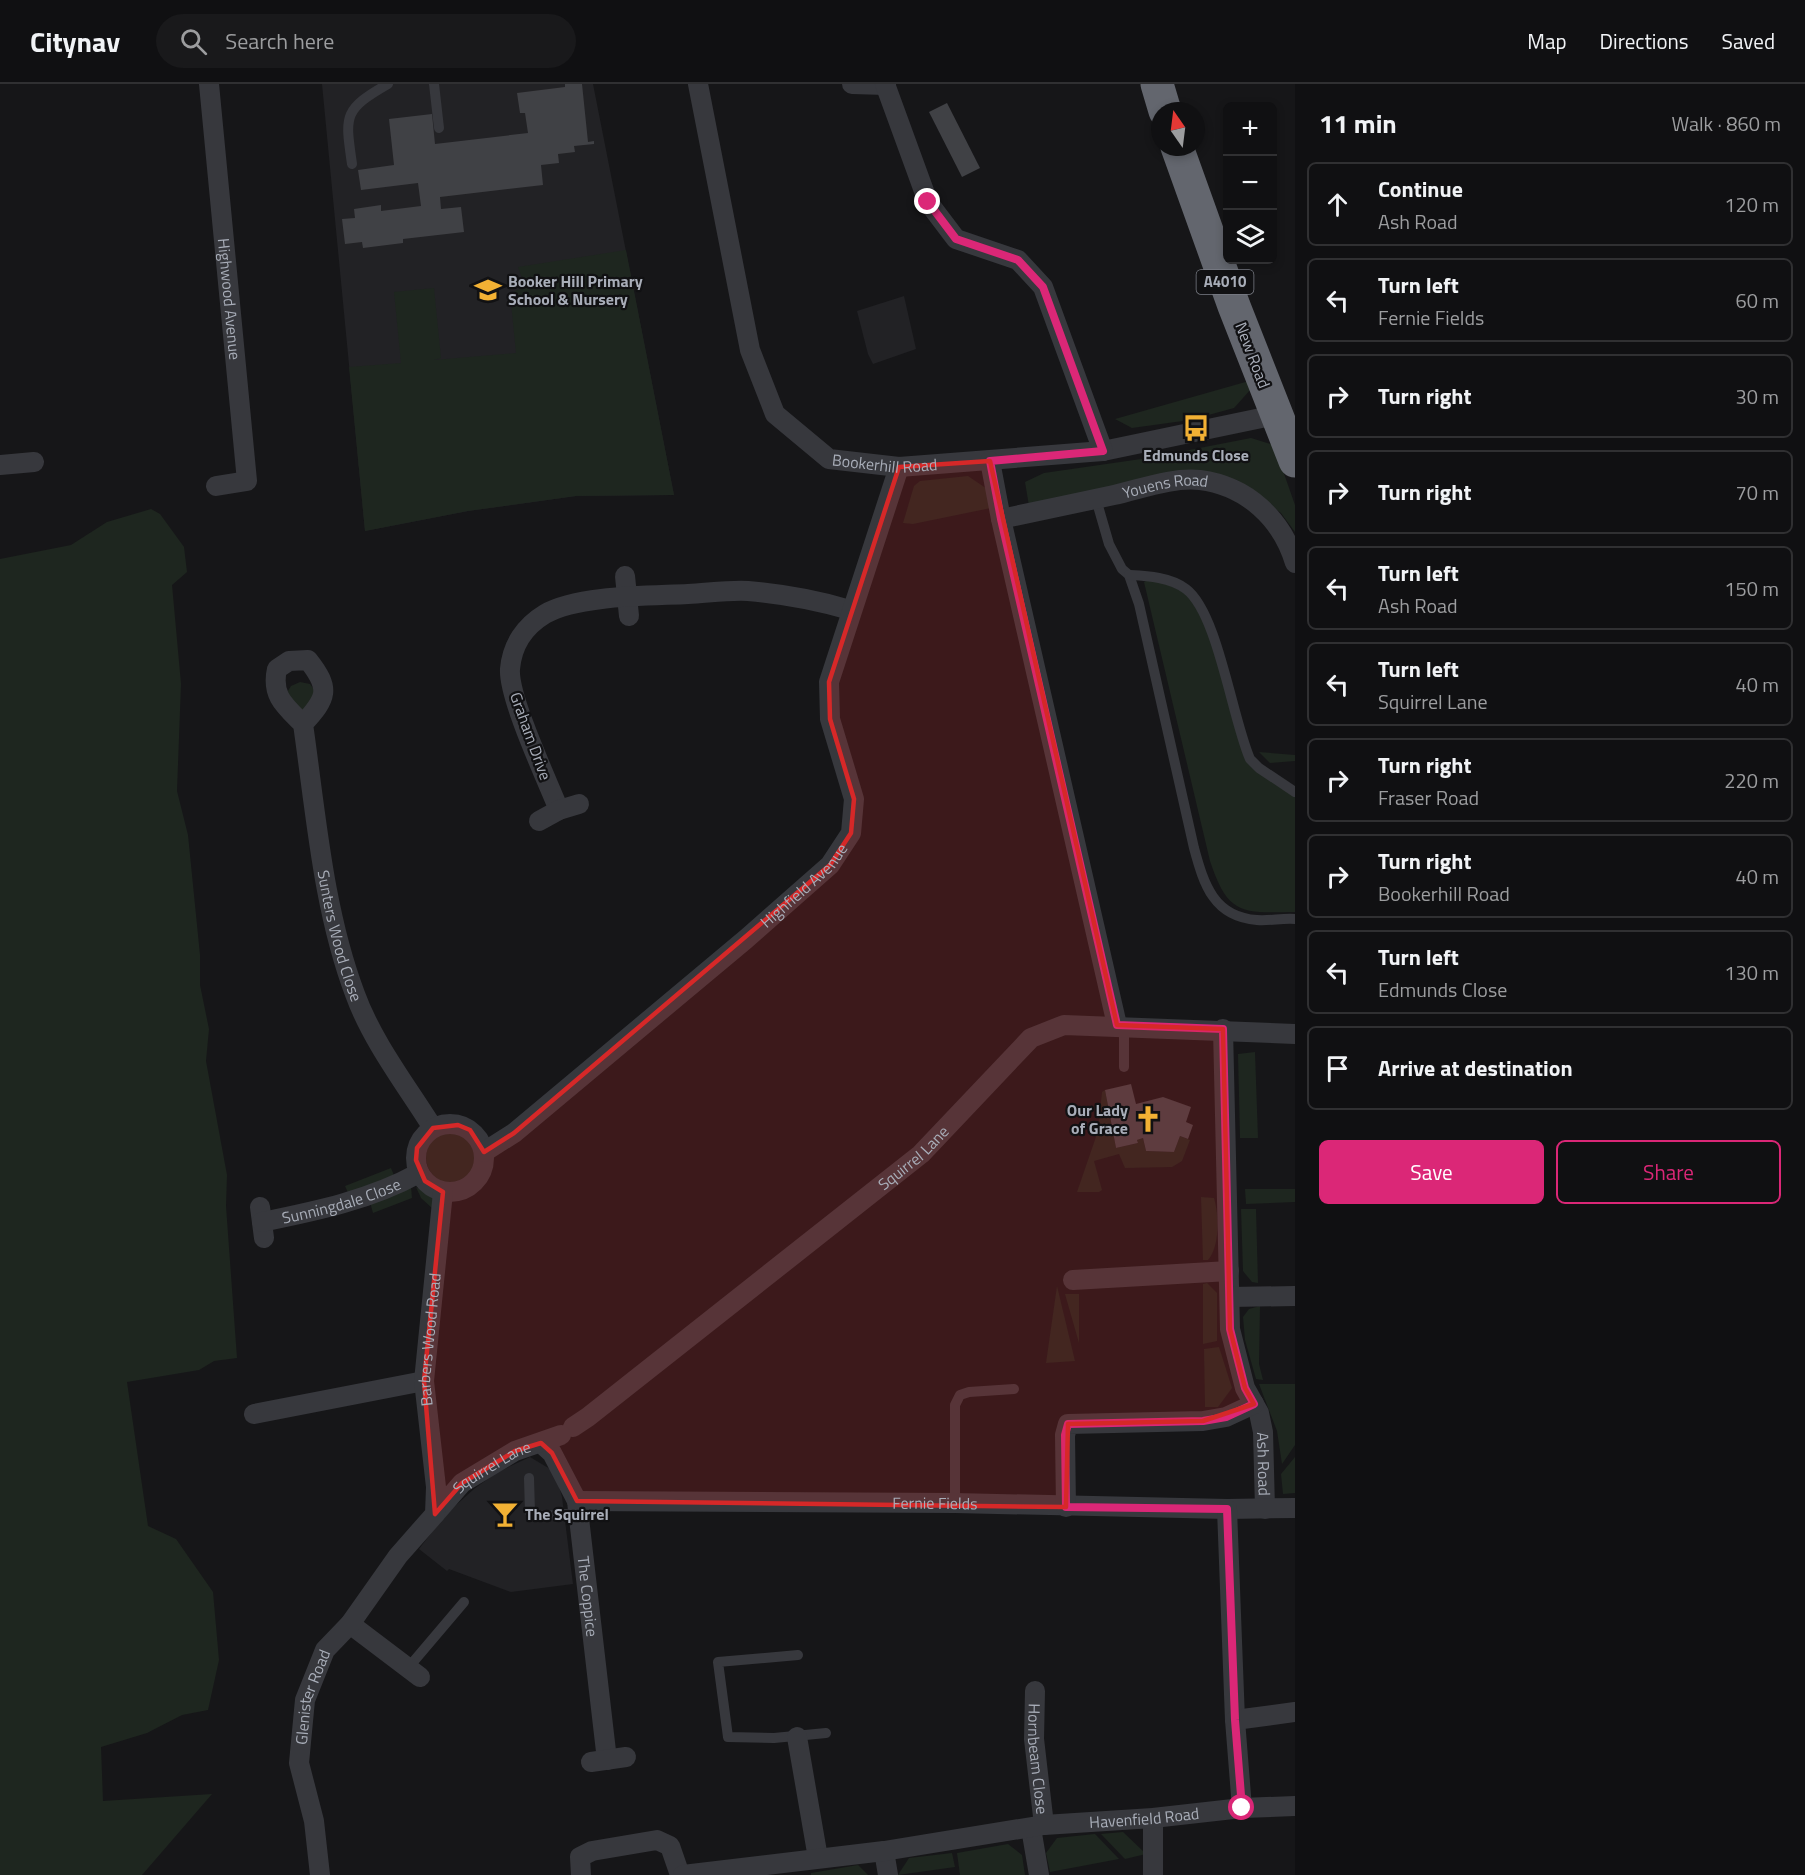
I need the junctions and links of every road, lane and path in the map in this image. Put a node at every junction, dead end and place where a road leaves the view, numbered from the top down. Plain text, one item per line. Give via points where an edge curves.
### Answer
1 (209, 84) edge
2 (388, 84) edge
3 (434, 84) edge
4 (698, 84) edge
5 (852, 84) edge
6 (1157, 84) edge
7 (885, 85) edge
8 (1162, 102) edge
9 (439, 128) dead end
10 (1180, 156) edge
11 (352, 164) dead end
12 (1276, 415) junction
13 (1103, 451) junction
14 (990, 461) junction
15 (1295, 461) edge
16 (34, 462) dead end
17 (0, 465) edge
18 (899, 467) junction
19 (216, 486) dead end
20 (1096, 499) junction
21 (1001, 519) junction
22 (1295, 563) edge
23 (1129, 574) junction
24 (625, 576) dead end
25 (628, 607) junction
26 (850, 610) junction
27 (303, 724) dead end
28 (1295, 792) edge
29 (579, 804) dead end
30 (559, 810) junction
31 (539, 821) dead end
32 (1295, 919) edge
33 (1120, 1025) junction
34 (1223, 1029) junction
35 (1295, 1034) edge
36 (1124, 1067) dead end
37 (433, 1128) junction
38 (484, 1152) junction
39 (419, 1173) junction
40 (443, 1192) junction
41 (262, 1222) dead end
42 (1229, 1271) junction
43 (1073, 1280) dead end
44 (1295, 1296) edge
45 (1230, 1297) junction
46 (424, 1381) junction
47 (1014, 1389) dead end
48 (1254, 1404) junction
49 (255, 1414) dead end
50 (541, 1443) junction
51 (529, 1478) dead end
52 (955, 1503) junction
53 (578, 1507) junction
54 (1066, 1507) junction
55 (1295, 1508) edge
56 (1227, 1509) junction
57 (1265, 1509) junction
58 (435, 1514) junction
59 (464, 1602) dead end
60 (350, 1624) junction
61 (798, 1655) dead end
62 (414, 1672) joint
63 (1035, 1692) dead end
64 (1295, 1712) edge
65 (1235, 1720) junction
66 (826, 1733) dead end
67 (797, 1737) junction
68 (608, 1760) dead end
69 (1295, 1806) edge
70 (1242, 1808) junction
71 (1153, 1818) junction
72 (1037, 1827) junction
73 (884, 1851) junction
74 (818, 1858) junction
75 (732, 1873) edge
76 (320, 1875) edge
77 (581, 1875) edge
78 (682, 1875) edge
79 (888, 1875) edge
80 (1039, 1875) edge
81 (1153, 1875) edge

1 - 19 street, Highwood Avenue via 247,482
2 - 11 lane via 351,111 347,125
3 - 9 lane
4 - 18 street, Bookerhill Road via 750,350 775,414 828,459
5 - 7 street
6 - 8 highway
7 - 13 street via 928,202 956,239 1018,260 1043,287
10 - 12 highway, New Road / A4010
12 - 13 street, Bookerhill Road
12 - 15 highway, New Road / A4010
13 - 14 street, Bookerhill Road
14 - 18 street, Bookerhill Road
14 - 21 street
16 - 17 street
18 - 26 street, Highfield Avenue
20 - 21 street, Youens Road
20 - 22 street, Youens Road via 1165,483 1199,480 1227,487 1252,500 1274,520
20 - 23 lane via 1112,551
21 - 33 street
23 - 28 lane via 1172,582 1197,600 1250,759
23 - 32 lane via 1139,603 1194,849 1206,884 1219,906 1229,914 1256,920
24 - 25 street
25 - 26 street, Graham Drive via 746,591 817,600
25 - 30 street, Graham Drive via 573,604 546,613 525,628 515,646 510,670 514,694
26 - 38 street, Highfield Avenue via 829,682 830,719 854,799 851,833 830,865 514,1133
27 - 37 street, Sunters Wood Close via 333,918 355,995 380,1044
29 - 30 street
30 - 31 street
33 - 34 street, Squirrel Lane
33 - 36 lane
33 - 50 street, Squirrel Lane via 1064,1025 1030,1038 921,1154 588,1418
34 - 35 street, Squirrel Lane
34 - 42 street, Ash Road
37 - 38 street via 445,1124 470,1130
37 - 39 street via 417,1148
38 - 40 street via 483,1169 474,1183 460,1191
39 - 40 street via 433,1188
39 - 41 street, Sunningdale Close via 325,1209
40 - 46 street, Barbers Wood Road
42 - 43 street
42 - 45 street, Ash Road
44 - 45 street
45 - 48 street, Ash Road via 1230,1329 1245,1388
46 - 49 street
46 - 58 street, Barbers Wood Road via 436,1487
47 - 52 lane via 960,1395 955,1405
48 - 54 street via 1226,1417 1203,1421 1068,1424
48 - 57 street, Ash Road via 1263,1432
50 - 53 street, The Coppice via 552,1453
50 - 58 street, Squirrel Lane via 514,1452 462,1483
51 - 53 lane via 530,1512 542,1516
52 - 53 street, Fernie Fields
52 - 54 street, Fernie Fields
53 - 68 street, The Coppice
54 - 56 street, Fernie Fields
55 - 57 street, Fernie Fields
56 - 57 street, Fernie Fields
56 - 65 street
58 - 60 street, Glenister Road via 398,1556
59 - 62 lane
60 - 62 street
60 - 76 street, Glenister Road via 325,1650 305,1700 299,1763 314,1821
61 - 67 lane via 718,1662 728,1737
63 - 72 street, Hornbeam Close
64 - 65 street
65 - 70 street
66 - 67 lane
67 - 74 street
69 - 70 street, Havenfield Road
70 - 71 street, Havenfield Road
71 - 72 street, Havenfield Road
71 - 81 street
72 - 73 street, Havenfield Road
72 - 80 street
73 - 74 street, Havenfield Road
73 - 79 street
74 - 75 street, Havenfield Road
75 - 78 street, Havenfield Road
77 - 78 street, Havenfield Road via 580,1857 592,1851 657,1840 670,1846

